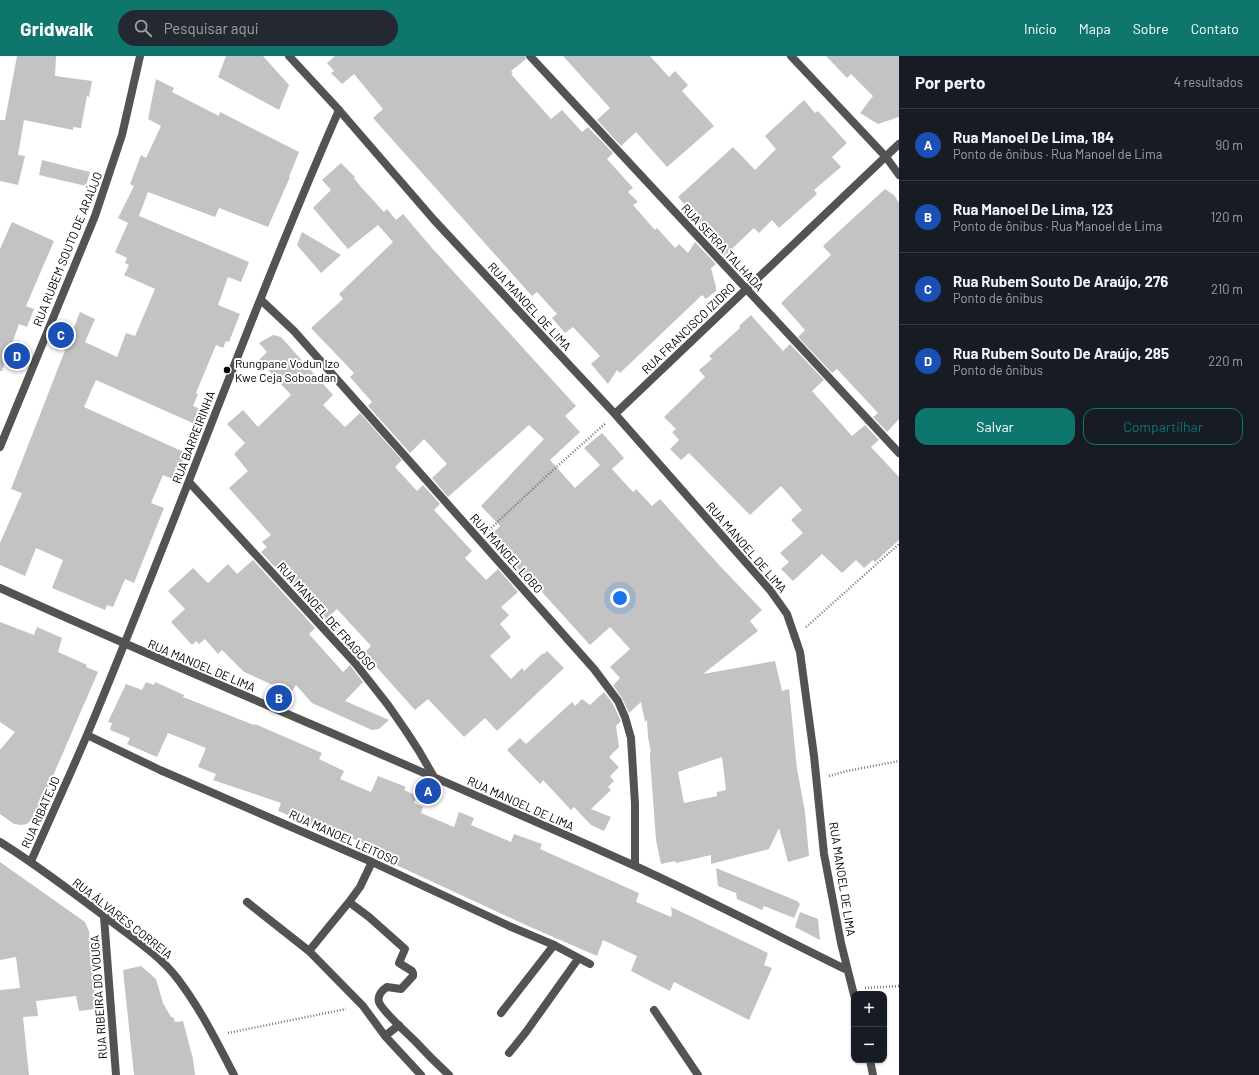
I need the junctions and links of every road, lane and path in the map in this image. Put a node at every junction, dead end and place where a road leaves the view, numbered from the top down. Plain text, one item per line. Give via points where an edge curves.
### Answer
1 (140, 56) edge
2 (289, 56) edge
3 (530, 56) edge
4 (792, 56) edge
5 (338, 110) junction
6 (899, 144) edge
7 (886, 157) junction
8 (899, 175) edge
9 (746, 290) junction
10 (261, 300) junction
11 (615, 414) junction
12 (2, 436) edge
13 (0, 447) edge
14 (899, 452) edge
15 (189, 482) junction
16 (479, 540) junction
17 (899, 544) edge
18 (0, 588) edge
19 (795, 635) junction
20 (124, 644) junction
21 (87, 735) junction
22 (899, 761) edge
23 (71, 772) joint
24 (434, 777) junction
25 (816, 780) junction
26 (0, 842) edge
27 (31, 861) junction
28 (372, 862) junction
29 (635, 866) junction
30 (247, 902) dead end
31 (350, 902) junction
32 (104, 917) junction
33 (554, 945) junction
34 (309, 951) junction
35 (578, 958) junction
36 (590, 964) dead end
37 (847, 970) junction
38 (899, 986) edge
39 (852, 991) edge
40 (861, 991) edge
41 (363, 1006) junction
42 (654, 1010) dead end
43 (501, 1013) dead end
44 (399, 1025) junction
45 (214, 1036) junction
46 (385, 1036) junction
47 (509, 1053) dead end
48 (871, 1063) edge
49 (116, 1075) edge
50 (234, 1075) edge
51 (421, 1075) edge
52 (449, 1075) edge
53 (698, 1075) edge
54 (873, 1075) edge

1 - 12 street, RUA RUBEM SOUTO DE ARAÚJO via 122,136 108,181
2 - 5 street, RUA MANOEL DE LIMA
3 - 9 street, RUA SERRA TALHADA
4 - 7 street
5 - 10 street, RUA BARREIRINHA
5 - 11 street, RUA MANOEL DE LIMA via 434,220
6 - 7 street, RUA FRANCISCO IZIDRO
7 - 8 street
7 - 9 street, RUA FRANCISCO IZIDRO
9 - 11 street, RUA FRANCISCO IZIDRO
9 - 14 street, RUA SERRA TALHADA
10 - 15 street, RUA BARREIRINHA
10 - 16 street, RUA MANOEL LOBO via 294,331
11 - 16 path
11 - 19 street, RUA MANOEL DE LIMA via 770,590 787,614
12 - 13 street, RUA RUBEM SOUTO DE ARAÚJO
15 - 20 street, RUA BARREIRINHA
15 - 24 street, RUA MANOEL DE FRAGOSO via 355,663 401,724
16 - 29 street, RUA MANOEL LOBO via 594,669 618,701 631,738
17 - 19 path
18 - 20 street, RUA MANOEL DE LIMA
19 - 25 street, RUA MANOEL DE LIMA via 803,669
20 - 21 street, RUA BARREIRINHA
20 - 24 street, RUA MANOEL DE LIMA
21 - 23 street, RUA BARREIRINHA
21 - 28 street, RUA MANOEL LEITOSO via 160,770
22 - 25 path
23 - 27 street, RUA RIBATEJO
24 - 29 street, RUA MANOEL DE LIMA
25 - 37 street, RUA MANOEL DE LIMA via 824,854
26 - 27 street, RUA ÁLVARES CORREIA
27 - 32 street, RUA ÁLVARES CORREIA
28 - 31 street
28 - 33 street, RUA MANOEL LEITOSO
29 - 37 street, RUA MANOEL DE LIMA
30 - 34 street
31 - 34 street
31 - 44 street via 405,949 399,963 412,972 413,976 401,989 384,988 378,997 381,1006
32 - 45 street, RUA ÁLVARES CORREIA via 157,957 172,973
32 - 49 street, RUA RIBEIRA DO VOUGA
33 - 35 street, RUA MANOEL LEITOSO
33 - 43 street
34 - 41 street
35 - 36 street, RUA MANOEL LEITOSO
35 - 47 street
37 - 39 street
38 - 40 path
41 - 45 path
41 - 46 street
42 - 53 street
44 - 46 street
44 - 52 street
45 - 50 street, RUA ÁLVARES CORREIA
46 - 51 street
48 - 54 street

